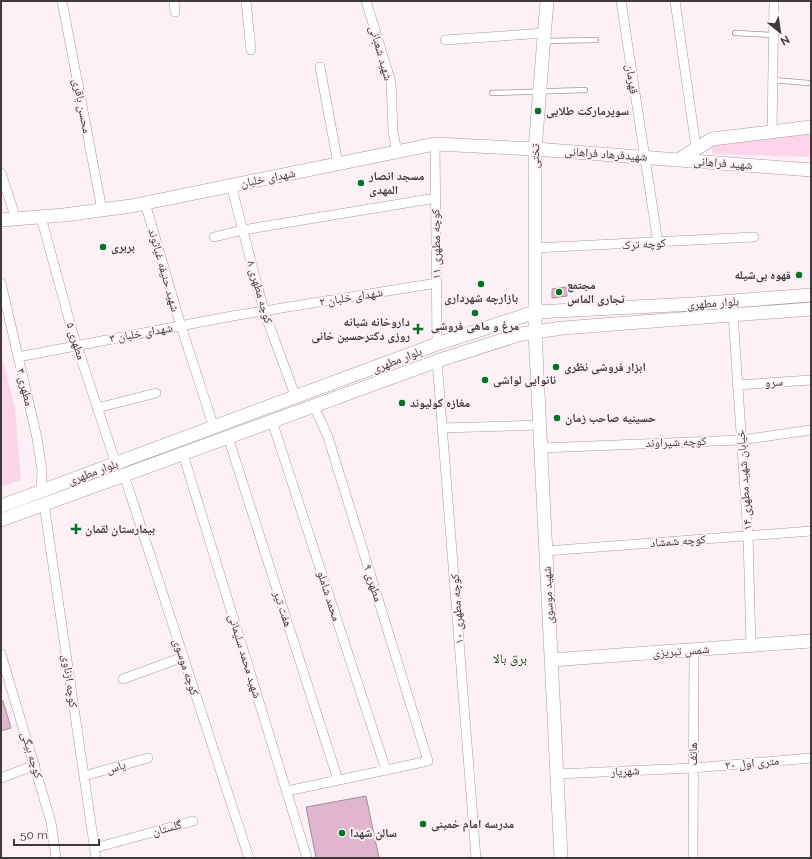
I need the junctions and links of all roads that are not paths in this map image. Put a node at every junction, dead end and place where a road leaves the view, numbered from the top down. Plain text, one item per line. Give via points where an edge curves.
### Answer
1 (62, 1) edge
2 (174, 1) edge
3 (246, 1) edge
4 (366, 1) edge
5 (547, 1) edge
6 (621, 1) edge
7 (675, 1) edge
8 (774, 1) edge
9 (175, 12) dead end
10 (735, 33) dead end
11 (774, 35) junction
12 (544, 37) junction
13 (445, 40) dead end
14 (596, 40) dead end
15 (252, 50) dead end
16 (320, 67) dead end
17 (773, 80) junction
18 (808, 83) dead end
19 (585, 90) dead end
20 (539, 91) junction
21 (492, 93) dead end
22 (811, 128) edge
23 (772, 132) junction
24 (435, 144) junction
25 (696, 147) junction
26 (535, 149) junction
27 (397, 153) junction
28 (643, 157) junction
29 (678, 160) junction
30 (338, 164) junction
31 (1, 173) edge
32 (811, 173) edge
33 (231, 185) junction
34 (436, 198) junction
35 (145, 203) junction
36 (102, 210) junction
37 (41, 217) junction
38 (16, 219) junction
39 (1, 220) edge
40 (243, 230) junction
41 (214, 237) dead end
42 (754, 237) dead end
43 (658, 243) junction
44 (534, 248) junction
45 (1, 283) edge
46 (437, 283) junction
47 (811, 295) edge
48 (811, 309) edge
49 (264, 311) junction
50 (535, 312) junction
51 (733, 314) junction
52 (181, 326) junction
53 (535, 332) junction
54 (437, 344) junction
55 (77, 345) junction
56 (18, 357) junction
57 (437, 361) junction
58 (811, 380) edge
59 (737, 385) junction
60 (156, 393) dead end
61 (296, 398) junction
62 (314, 406) junction
63 (97, 408) junction
64 (272, 421) junction
65 (540, 425) junction
66 (214, 428) junction
67 (443, 428) junction
68 (811, 430) edge
69 (228, 437) junction
70 (741, 440) junction
71 (541, 448) junction
72 (183, 454) junction
73 (116, 464) junction
74 (124, 475) junction
75 (41, 491) junction
76 (44, 504) junction
77 (2, 505) edge
78 (1, 520) edge
79 (811, 531) edge
80 (748, 536) junction
81 (546, 551) junction
82 (811, 641) edge
83 (751, 646) junction
84 (694, 650) junction
85 (1, 654) edge
86 (183, 657) junction
87 (551, 660) junction
88 (123, 679) dead end
89 (148, 758) dead end
90 (811, 758) edge
91 (35, 766) junction
92 (693, 768) junction
93 (386, 770) junction
94 (557, 774) junction
95 (84, 776) junction
96 (1, 778) edge
97 (338, 780) junction
98 (287, 791) junction
99 (193, 821) dead end
100 (95, 848) junction
101 (56, 858) edge
102 (96, 858) edge
103 (249, 858) edge
104 (308, 858) edge
105 (476, 858) edge
106 (561, 858) edge
107 (693, 858) edge

1 - 36 street, محسن باقری
2 - 9 street
3 - 15 street
4 - 27 street, شهید شعبانی via 391,82
5 - 12 main road, تختی
6 - 28 street, قهرمان
7 - 25 street
8 - 11 street
10 - 11 lane
11 - 17 street
12 - 13 street
12 - 14 lane
12 - 20 main road, تختی
16 - 30 street
17 - 18 lane
17 - 23 street
19 - 20 lane
20 - 21 lane
20 - 26 main road, تختی
22 - 23 main road, شهید فراهانی
23 - 25 main road, شهید فراهانی via 712,139
24 - 26 main road, شهدای خلبان
24 - 27 main road, شهدای خلبان
24 - 34 street, کوچه مطهری ۱۱
25 - 29 main road, شهید فراهانی
26 - 28 main road, شهیدفرهاد فراهانی
26 - 44 main road, تختی
27 - 30 main road, شهدای خلبان
28 - 29 main road, شهیدفرهاد فراهانی
28 - 43 street, قهرمان
29 - 32 main road, شهید فراهانی
30 - 33 main road, شهدای خلبان
31 - 38 street
33 - 35 main road, شهدای خلبان
33 - 40 street, کوچه مطهری ۸
34 - 40 street
34 - 46 street, کوچه مطهری ۱۱
35 - 36 main road, شهدای خلبان
35 - 52 street, شهید حنیفه غیاثوند
36 - 37 main road, شهدای خلبان
37 - 38 main road, شهدای خلبان
37 - 55 street, مطهری ۵
38 - 39 main road, شهدای خلبان
40 - 41 street
40 - 49 street, کوچه مطهری ۸
42 - 43 street, کوچه ترک
43 - 44 street, کوچه ترک
44 - 50 main road, تختی
45 - 56 street, مطهری ۴
46 - 49 street, شهدای خلبان ۲
46 - 54 street, کوچه مطهری ۱۱
47 - 50 main road, بلوار مطهری
48 - 51 main road, بلوار مطهری
49 - 52 street, شهدای خلبان ۳
49 - 61 street, کوچه مطهری ۸
50 - 53 main road, تختی
50 - 54 main road, بلوار مطهری
51 - 53 main road, بلوار مطهری
51 - 59 street, خیابان شهید مطهری ۱۴
52 - 55 street, شهدای خلبان ۳
52 - 66 street, شهید حنیفه غیاثوند
53 - 57 main road, بلوار مطهری via 520,334
53 - 65 main road, شهید موسوی
54 - 61 main road, بلوار مطهری
55 - 56 street, شهدای خلبان ۳
55 - 63 street, مطهری ۵
56 - 75 street, مطهری ۴ via 37,438 42,471
57 - 62 main road, بلوار مطهری
57 - 67 street, کوچه مطهری ۱۰
58 - 59 street, سرو
59 - 70 street, خیابان شهید مطهری ۱۴
60 - 63 street
61 - 66 main road, بلوار مطهری
62 - 64 main road, بلوار مطهری
62 - 93 street, مطهری ۹ via 328,437 428,761
63 - 73 street, مطهری ۵
64 - 69 main road, بلوار مطهری
64 - 93 street, محمد شاملو
65 - 67 street
65 - 71 main road, شهید موسوی
66 - 73 main road, بلوار مطهری
67 - 105 street, کوچه مطهری ۱۰
68 - 70 street, کوچه شیراوند
69 - 72 main road, بلوار مطهری
69 - 97 street, هفت تیر
70 - 71 street, کوچه شیراوند
70 - 80 street, خیابان شهید مطهری ۱۴
71 - 81 main road, شهید موسوی
72 - 74 main road, بلوار مطهری
72 - 98 street, شهید محمد سلیمانی
73 - 75 main road, بلوار مطهری
74 - 76 main road, بلوار مطهری
74 - 86 street, کوچه موسوی
75 - 77 main road, بلوار مطهری
76 - 78 main road, بلوار مطهری
76 - 95 street, کوچه ازناوی
79 - 80 street, کوچه شمشاد
80 - 81 street, کوچه شمشاد
80 - 83 street, خیابان شهید مطهری ۱۴
81 - 87 main road, شهید موسوی
82 - 83 main road, شمس تبریزی
83 - 84 main road, شمس تبریزی
84 - 87 main road, شمس تبریزی
84 - 92 street, هاتف
85 - 91 street, کوچه بیگی
86 - 88 street
86 - 103 street, کوچه موسوی
87 - 94 main road, شهید موسوی
89 - 95 street, یاس
90 - 92 street, ۲۰ متری اول
91 - 96 street
91 - 101 street, کوچه بیگی via 52,822
92 - 94 street, شهریار
92 - 107 street, هاتف
93 - 97 street
94 - 106 main road, شهید موسوی
95 - 100 street, کوچه ازناوی
97 - 98 street
98 - 104 street, شهید محمد سلیمانی
99 - 100 street, گلستان
100 - 102 street, کوچه ازناوی

